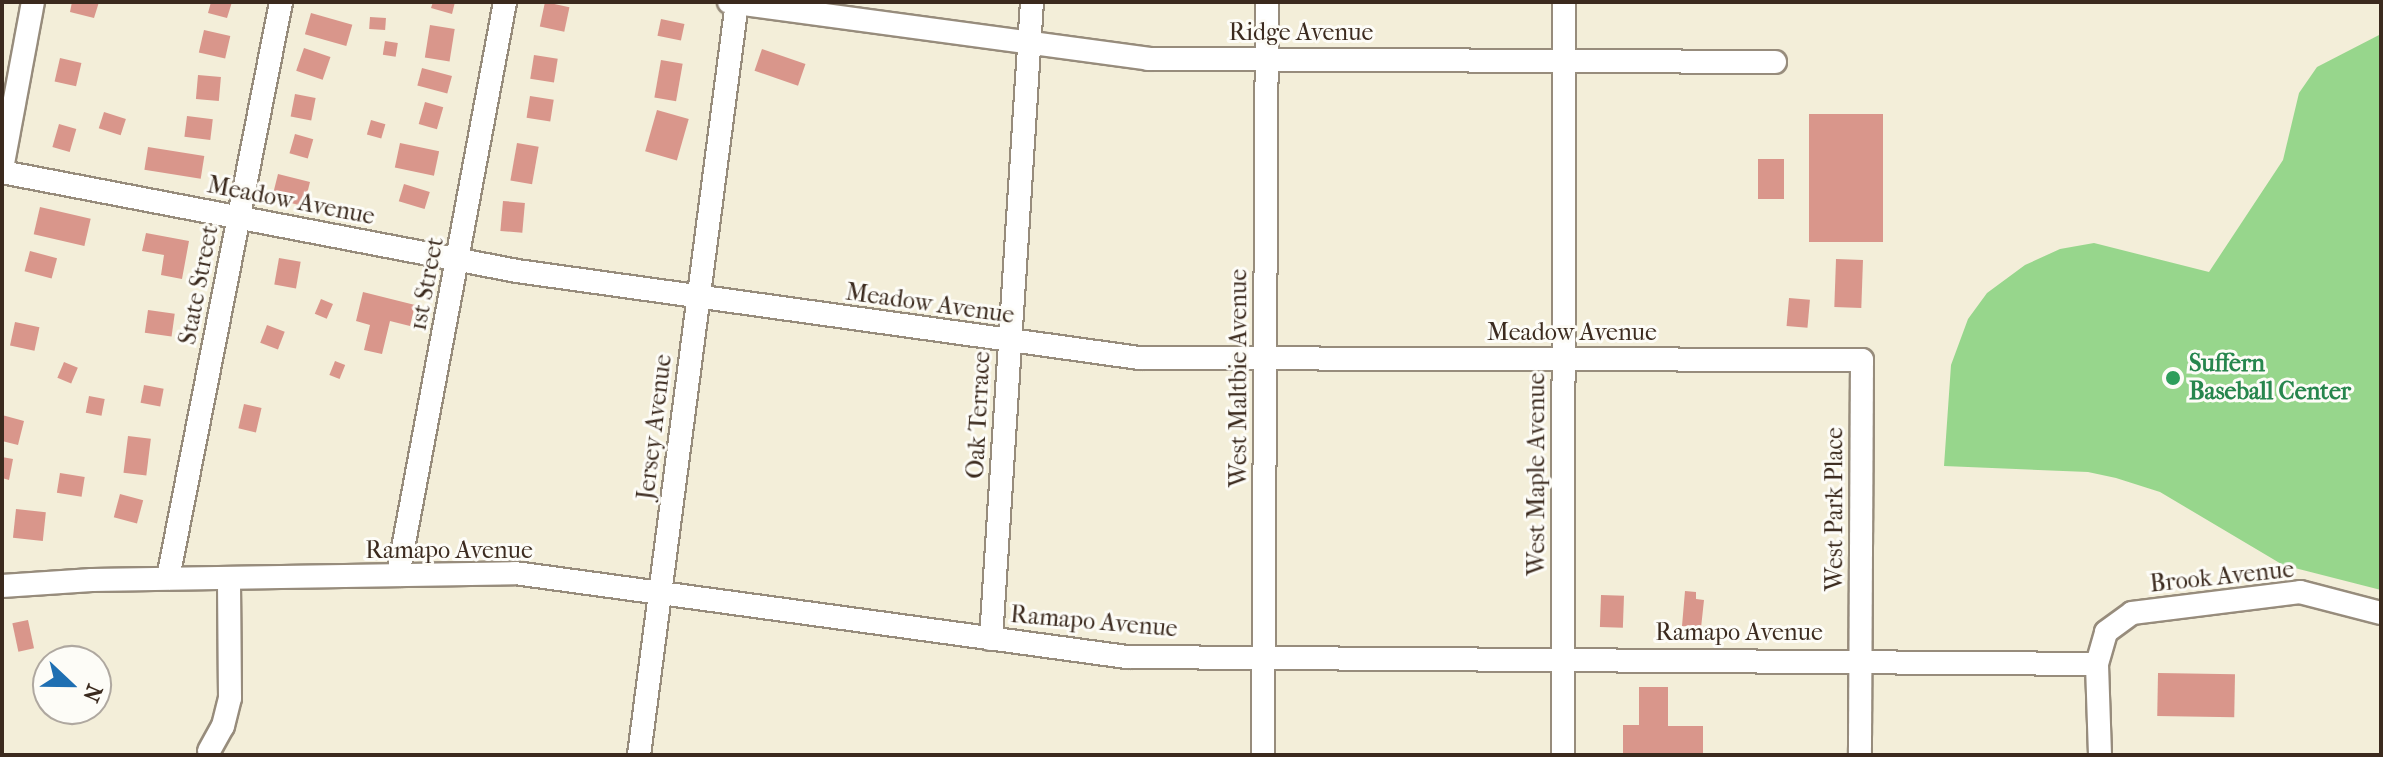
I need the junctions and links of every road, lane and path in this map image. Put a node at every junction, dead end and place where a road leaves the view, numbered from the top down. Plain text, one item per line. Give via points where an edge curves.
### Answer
1 (33, 2) edge
2 (281, 2) edge
3 (505, 2) edge
4 (734, 2) edge
5 (1032, 2) edge
6 (1267, 2) edge
7 (1564, 2) edge
8 (1030, 46) junction
9 (1267, 59) junction
10 (1563, 59) junction
11 (1775, 62) dead end
12 (2, 171) edge
13 (239, 217) junction
14 (457, 260) junction
15 (698, 299) junction
16 (1009, 342) junction
17 (1265, 358) junction
18 (1563, 359) junction
19 (1862, 360) joint
20 (398, 575) junction
21 (168, 578) junction
22 (229, 578) junction
23 (2, 586) edge
24 (660, 594) junction
25 (2381, 613) edge
26 (991, 639) junction
27 (1263, 658) junction
28 (1563, 659) junction
29 (1860, 660) junction
30 (2097, 664) junction
31 (209, 751) dead end
32 (639, 755) edge
33 (1263, 755) edge
34 (1563, 755) edge
35 (1860, 755) edge
36 (2100, 755) edge

1 - 12 street
2 - 13 street, State Street
3 - 14 street, 1st Street
4 - 8 street, Ridge Avenue
4 - 15 street, Jersey Avenue
5 - 8 street, Oak Terrace
6 - 9 street, West Maltbie Avenue
7 - 10 street, West Maple Avenue
8 - 9 street, Ridge Avenue via 1148,59
8 - 16 street, Oak Terrace
9 - 10 street, Ridge Avenue
9 - 17 street, West Maltbie Avenue
10 - 11 street, Ridge Avenue
10 - 18 street, West Maple Avenue
12 - 13 street, Meadow Avenue
13 - 14 street, Meadow Avenue
13 - 21 street, State Street
14 - 15 street, Meadow Avenue
14 - 20 street, 1st Street
15 - 16 street, Meadow Avenue
15 - 24 street, Jersey Avenue
16 - 17 street, Meadow Avenue via 1139,358
16 - 26 street, Oak Terrace
17 - 18 street, Meadow Avenue
17 - 27 street, West Maltbie Avenue
18 - 19 street, Meadow Avenue
18 - 28 street, West Maple Avenue
19 - 29 street, West Park Place
20 - 22 street, Ramapo Avenue
20 - 24 street, Ramapo Avenue via 515,573
21 - 22 street, Ramapo Avenue
21 - 23 street, Ramapo Avenue
22 - 31 street via 230,698
24 - 26 street, Ramapo Avenue
24 - 32 street, Jersey Avenue
25 - 30 street, Brook Avenue via 2300,592 2178,604 2132,613 2106,632
26 - 27 street, Ramapo Avenue via 1127,657
27 - 28 street, Ramapo Avenue
27 - 33 street, West Maltbie Avenue
28 - 29 street, Ramapo Avenue
28 - 34 street, West Maple Avenue
29 - 30 street, Ramapo Avenue
29 - 35 street, West Park Place
30 - 36 street

